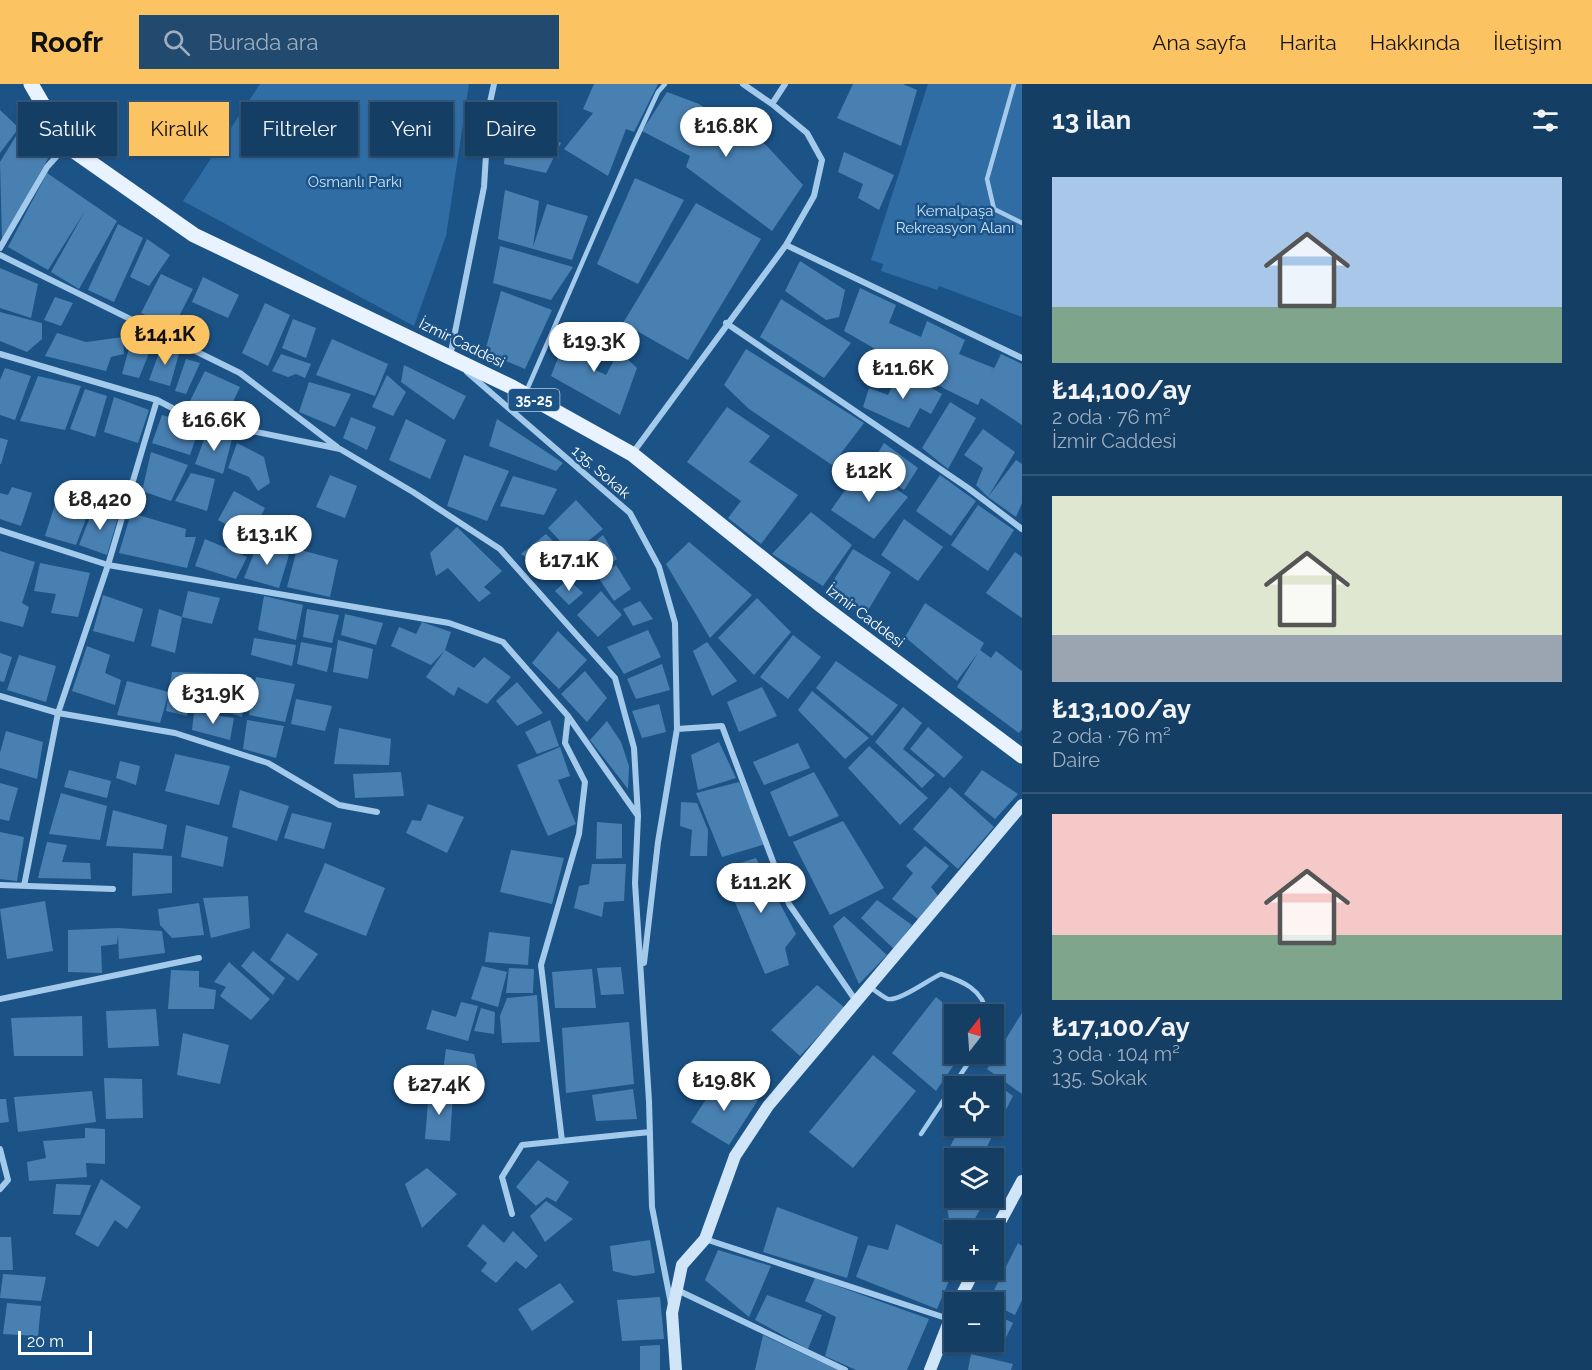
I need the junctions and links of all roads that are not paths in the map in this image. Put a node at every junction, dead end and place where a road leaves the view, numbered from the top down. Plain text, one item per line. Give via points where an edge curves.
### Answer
1 (30, 84) edge
2 (494, 84) edge
3 (665, 84) edge
4 (742, 84) edge
5 (785, 84) edge
6 (1014, 84) edge
7 (41, 102) edge
8 (772, 104) junction
9 (57, 156) edge
10 (81, 156) edge
11 (1022, 223) edge
12 (786, 245) junction
13 (0, 248) edge
14 (0, 255) edge
15 (726, 323) junction
16 (0, 354) edge
17 (450, 357) junction
18 (1022, 357) edge
19 (525, 395) junction
20 (157, 400) junction
21 (340, 449) junction
22 (632, 454) junction
23 (1022, 529) edge
24 (0, 530) edge
25 (108, 565) junction
26 (0, 696) edge
27 (58, 713) junction
28 (568, 716) junction
29 (677, 729) junction
30 (1022, 756) edge
31 (1022, 805) edge
32 (377, 812) dead end
33 (638, 816) junction
34 (0, 885) edge
35 (24, 886) junction
36 (113, 889) dead end
37 (199, 958) dead end
38 (869, 986) junction
39 (643, 990) junction
40 (0, 999) edge
41 (856, 1001) junction
42 (985, 1004) edge
43 (968, 1064) edge
44 (650, 1132) junction
45 (921, 1134) dead end
46 (562, 1141) junction
47 (0, 1149) edge
48 (1022, 1181) edge
49 (0, 1189) edge
50 (512, 1214) dead end
51 (1001, 1220) edge
52 (705, 1239) junction
53 (672, 1288) junction
54 (944, 1312) edge
55 (944, 1333) edge
56 (676, 1370) edge
57 (845, 1370) edge
58 (930, 1370) edge

1 - 7 main road, İzmir Caddesi / 35-25
2 - 17 street via 484,187
3 - 19 lane via 632,148
4 - 8 street
5 - 8 street
6 - 11 lane via 987,179 994,208
8 - 12 street via 807,133 822,160 814,196
9 - 13 street via 47,167
10 - 17 main road, İzmir Caddesi / 35-25 via 194,235
12 - 15 street
12 - 18 street
14 - 21 street via 240,373
15 - 22 street
15 - 23 street
16 - 20 street
17 - 19 main road, İzmir Caddesi / 35-25
17 - 29 street, 135. Sokak via 630,513 659,567 675,623
19 - 22 main road, İzmir Caddesi / 35-25
20 - 21 street via 193,419
20 - 25 street
21 - 33 street via 500,549 615,678 634,748
22 - 30 main road, İzmir Caddesi / 35-25 via 818,603
24 - 25 street
25 - 27 street
25 - 28 street via 449,623 503,642
26 - 27 street
27 - 32 street via 175,733 267,763 339,805
27 - 35 street
28 - 33 street
28 - 46 street via 565,743 585,782 579,834 541,965
29 - 39 street, 135. Sokak via 646,930
29 - 41 street via 722,726 789,904
31 - 38 main road
33 - 39 street via 635,883
34 - 35 street
35 - 36 street
37 - 40 street
38 - 41 main road
38 - 42 lane via 888,999 904,997 922,982 941,974 966,982
39 - 44 street
41 - 52 main road via 768,1106 735,1156
43 - 45 lane
44 - 46 street
44 - 53 street via 652,1208
46 - 50 street via 522,1145 502,1178
47 - 49 street via 8,1180
48 - 51 main road
52 - 53 main road via 682,1265
52 - 54 street
53 - 56 main road
53 - 57 street
55 - 58 main road

